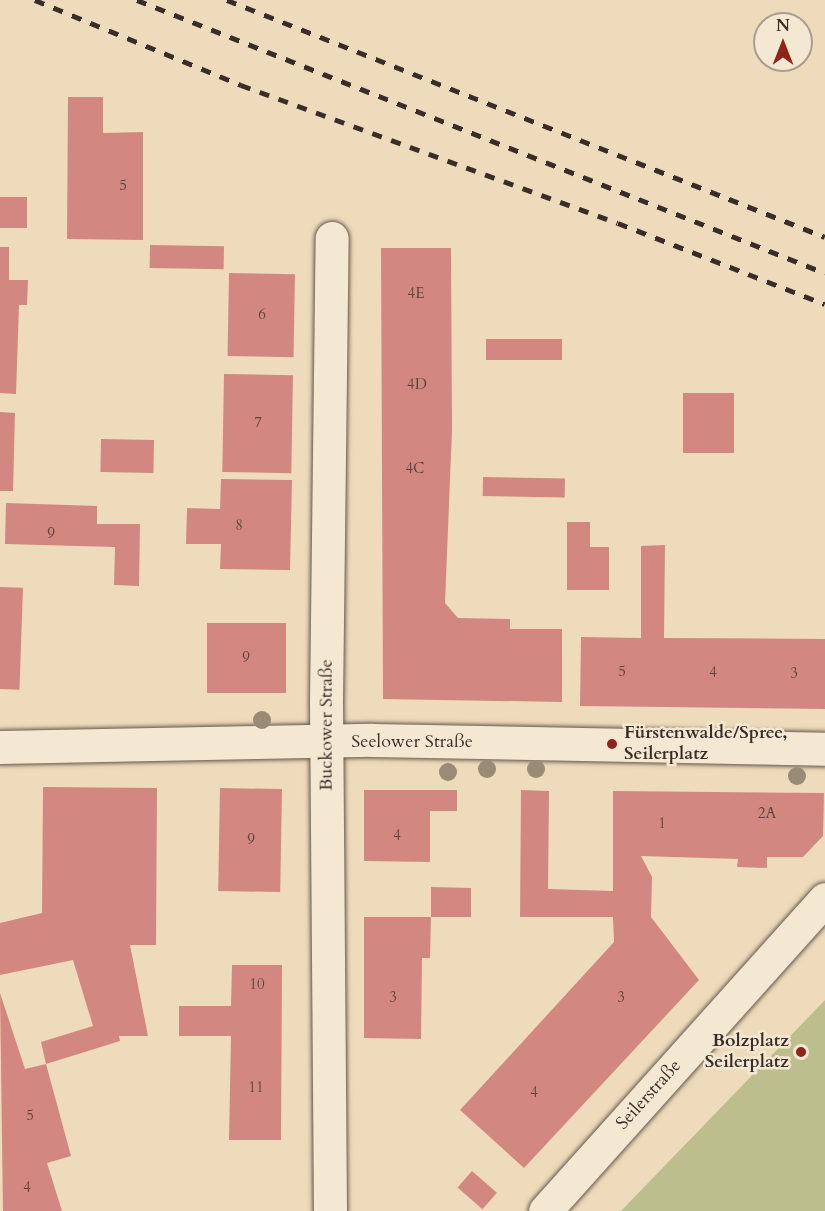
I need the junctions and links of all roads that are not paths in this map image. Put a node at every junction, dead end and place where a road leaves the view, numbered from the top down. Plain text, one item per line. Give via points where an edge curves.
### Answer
1 (332, 238) dead end
2 (326, 743) junction
3 (0, 747) edge
4 (825, 749) edge
5 (825, 899) edge
6 (330, 1211) edge
7 (545, 1211) edge

1 - 2 street, Buckower Straße
2 - 3 street, Seelower Straße
2 - 4 street, Seelower Straße
2 - 6 street, Buckower Straße
5 - 7 street, Seilerstraße

